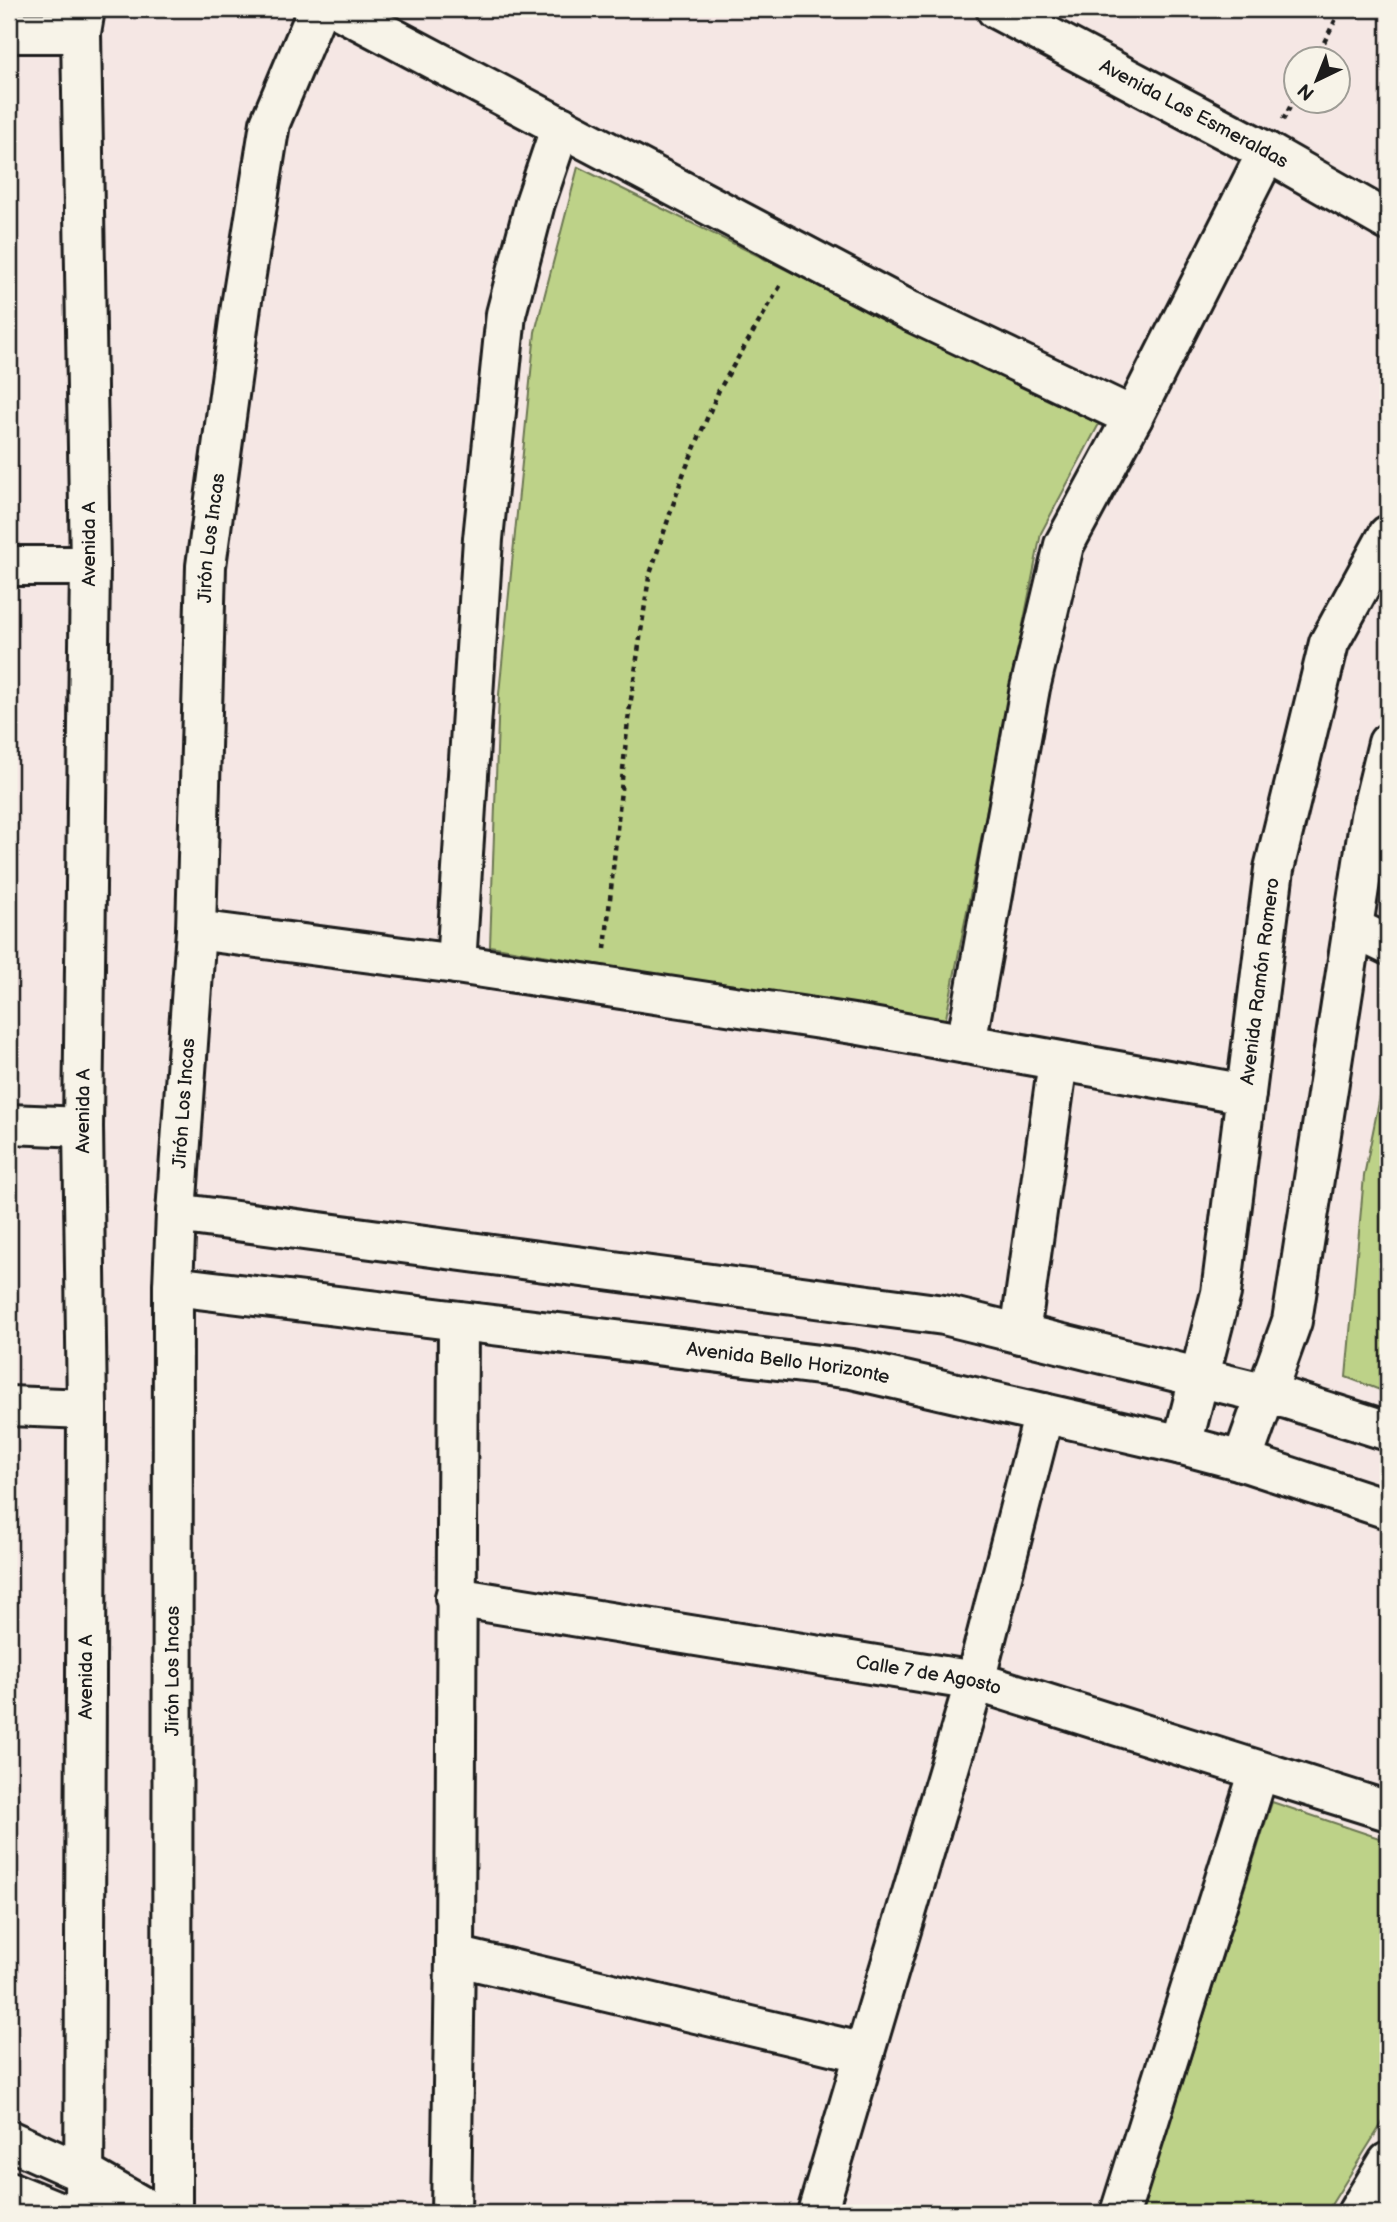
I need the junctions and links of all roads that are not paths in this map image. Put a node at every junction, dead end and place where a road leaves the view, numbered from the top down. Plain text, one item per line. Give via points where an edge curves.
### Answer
1 (318, 9) edge
2 (338, 9) edge
3 (996, 9) edge
4 (83, 21) edge
5 (9, 33) edge
6 (561, 126) junction
7 (1266, 152) junction
8 (1388, 221) edge
9 (1133, 417) junction
10 (1388, 535) edge
11 (9, 566) edge
12 (90, 566) junction
13 (1388, 743) edge
14 (1353, 928) junction
15 (196, 930) junction
16 (1388, 945) edge
17 (456, 964) junction
18 (966, 1044) junction
19 (1058, 1061) junction
20 (1246, 1094) junction
21 (9, 1124) edge
22 (83, 1127) junction
23 (176, 1213) junction
24 (173, 1286) junction
25 (458, 1321) junction
26 (1020, 1334) junction
27 (1200, 1378) junction
28 (1266, 1394) junction
29 (9, 1406) edge
30 (87, 1409) junction
31 (1044, 1413) junction
32 (1388, 1431) edge
33 (1182, 1445) junction
34 (1242, 1461) junction
35 (1388, 1509) edge
36 (455, 1597) junction
37 (975, 1681) junction
38 (1259, 1770) junction
39 (1388, 1811) edge
40 (455, 1956) junction
41 (865, 2053) junction
42 (9, 2140) edge
43 (1388, 2162) edge
44 (85, 2174) junction
45 (9, 2191) edge
46 (63, 2213) edge
47 (84, 2213) edge
48 (154, 2213) edge
49 (172, 2213) edge
50 (450, 2213) edge
51 (817, 2213) edge
52 (1120, 2213) edge
53 (1357, 2213) edge

1 - 15 street, Jirón Los Incas via 271,123 213,511 206,566
2 - 6 street
3 - 7 street, Avenida Las Esmeraldas
4 - 5 street
4 - 12 street, Avenida A
6 - 9 street via 910,311
6 - 17 street via 506,314 483,539
7 - 8 street, Avenida Las Esmeraldas
7 - 9 street
9 - 18 street via 1064,545 1030,688
10 - 20 street, Avenida Ramón Romero via 1329,643 1274,869
11 - 12 street
12 - 22 street, Avenida A
13 - 14 street via 1370,817
14 - 16 street
14 - 28 street via 1293,1321
15 - 17 street
15 - 23 street, Jirón Los Incas
17 - 18 street
18 - 19 street
19 - 20 street
19 - 26 street
20 - 27 street, Avenida Ramón Romero via 1221,1293
21 - 22 street
22 - 30 street, Avenida A
23 - 24 street, Jirón Los Incas
23 - 26 street via 944,1315
24 - 25 street, Avenida Bello Horizonte
24 - 49 street, Jirón Los Incas
25 - 31 street, Avenida Bello Horizonte via 852,1369
25 - 36 street
26 - 27 street
27 - 28 street
27 - 33 street, Avenida Ramón Romero
28 - 32 street
28 - 34 street
29 - 30 street
30 - 44 street, Avenida A
31 - 33 street, Avenida Bello Horizonte
31 - 37 street
33 - 34 street, Avenida Bello Horizonte
34 - 35 street, Avenida Bello Horizonte
36 - 37 street, Calle 7 de Agosto
36 - 40 street
37 - 38 street, Calle 7 de Agosto
37 - 41 street
38 - 39 street, Calle 7 de Agosto
38 - 52 street
40 - 41 street
40 - 50 street
41 - 51 street
42 - 44 street
43 - 53 street
44 - 47 street, Avenida A
44 - 48 street
45 - 46 street

